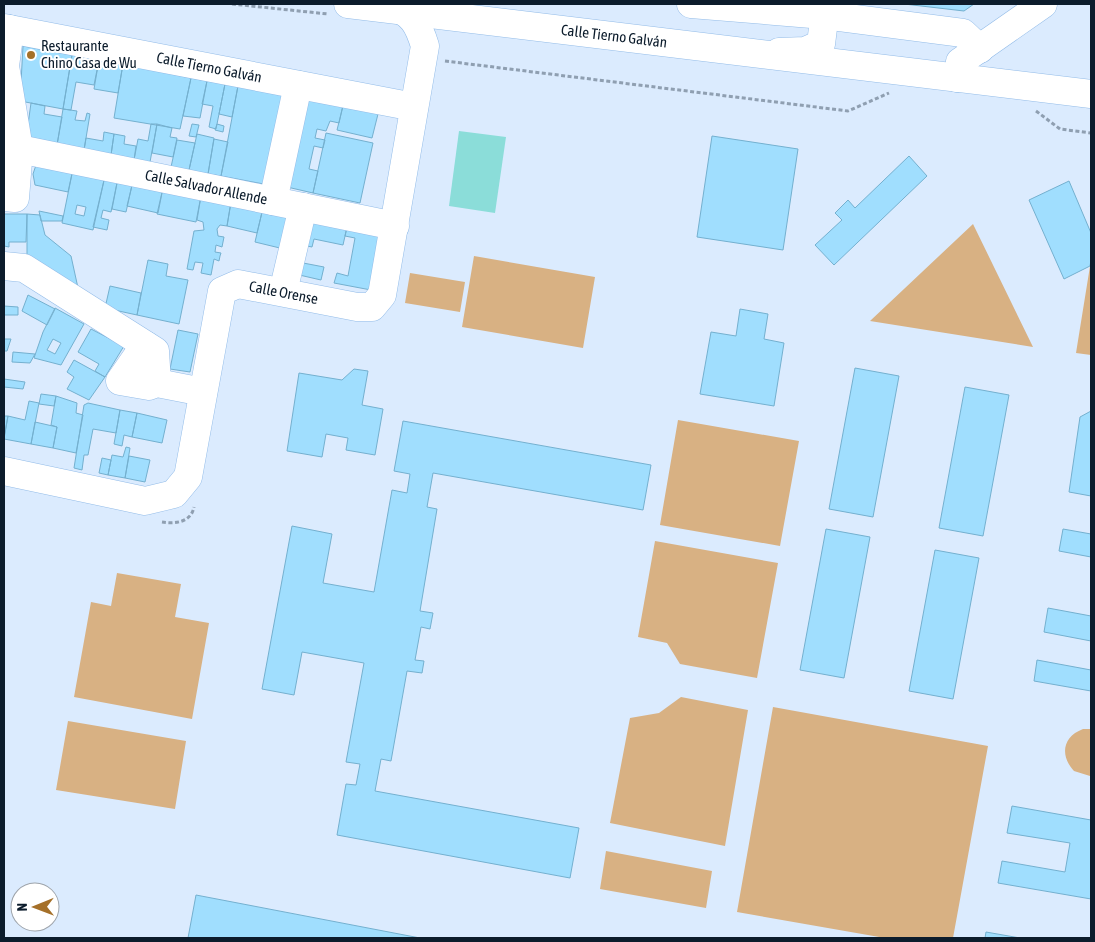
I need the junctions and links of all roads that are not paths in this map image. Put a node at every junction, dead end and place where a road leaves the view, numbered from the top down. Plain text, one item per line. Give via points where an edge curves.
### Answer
1 (348, 4) edge
2 (698, 4) edge
3 (1043, 4) edge
4 (398, 7) edge
5 (825, 9) edge
6 (483, 11) edge
7 (7, 28) edge
8 (821, 44) junction
9 (425, 46) junction
10 (763, 55) junction
11 (966, 63) junction
12 (1091, 81) edge
13 (298, 85) junction
14 (1091, 94) edge
15 (414, 106) junction
16 (11, 173) edge
17 (273, 201) junction
18 (303, 207) junction
19 (395, 226) junction
20 (4, 266) edge
21 (282, 292) junction
22 (145, 345) junction
23 (157, 383) junction
24 (204, 392) junction
25 (4, 471) edge

1 - 4 main road, Calle Tierno Galván
2 - 5 main road
3 - 11 main road
4 - 6 main road, Calle Tierno Galván
4 - 9 main road via 419,27
5 - 8 main road
5 - 11 main road via 963,32
6 - 8 main road, Calle Tierno Galván
6 - 9 main road
6 - 10 main road, Calle Tierno Galván
7 - 13 main road, Calle Tierno Galván
7 - 16 main road via 5,66
8 - 10 main road, Calle Tierno Galván via 805,51
8 - 11 main road, Calle Tierno Galván
9 - 15 main road, Calle Orense
10 - 11 main road, Calle Tierno Galván
11 - 12 main road
11 - 14 main road
13 - 15 main road, Calle Tierno Galván
13 - 17 main road
15 - 19 main road, Calle Orense
16 - 17 main road, Calle Salvador Allende
17 - 18 main road, Calle Salvador Allende
18 - 19 main road, Calle Salvador Allende
18 - 21 main road
19 - 21 main road, Calle Orense via 382,295 372,307
20 - 22 main road via 24,268
21 - 24 main road, Calle Orense via 238,284 222,291
22 - 23 main road via 155,351
22 - 23 main road via 120,381 149,386
23 - 24 main road
24 - 25 main road, Calle Orense via 188,477 174,494 146,501

